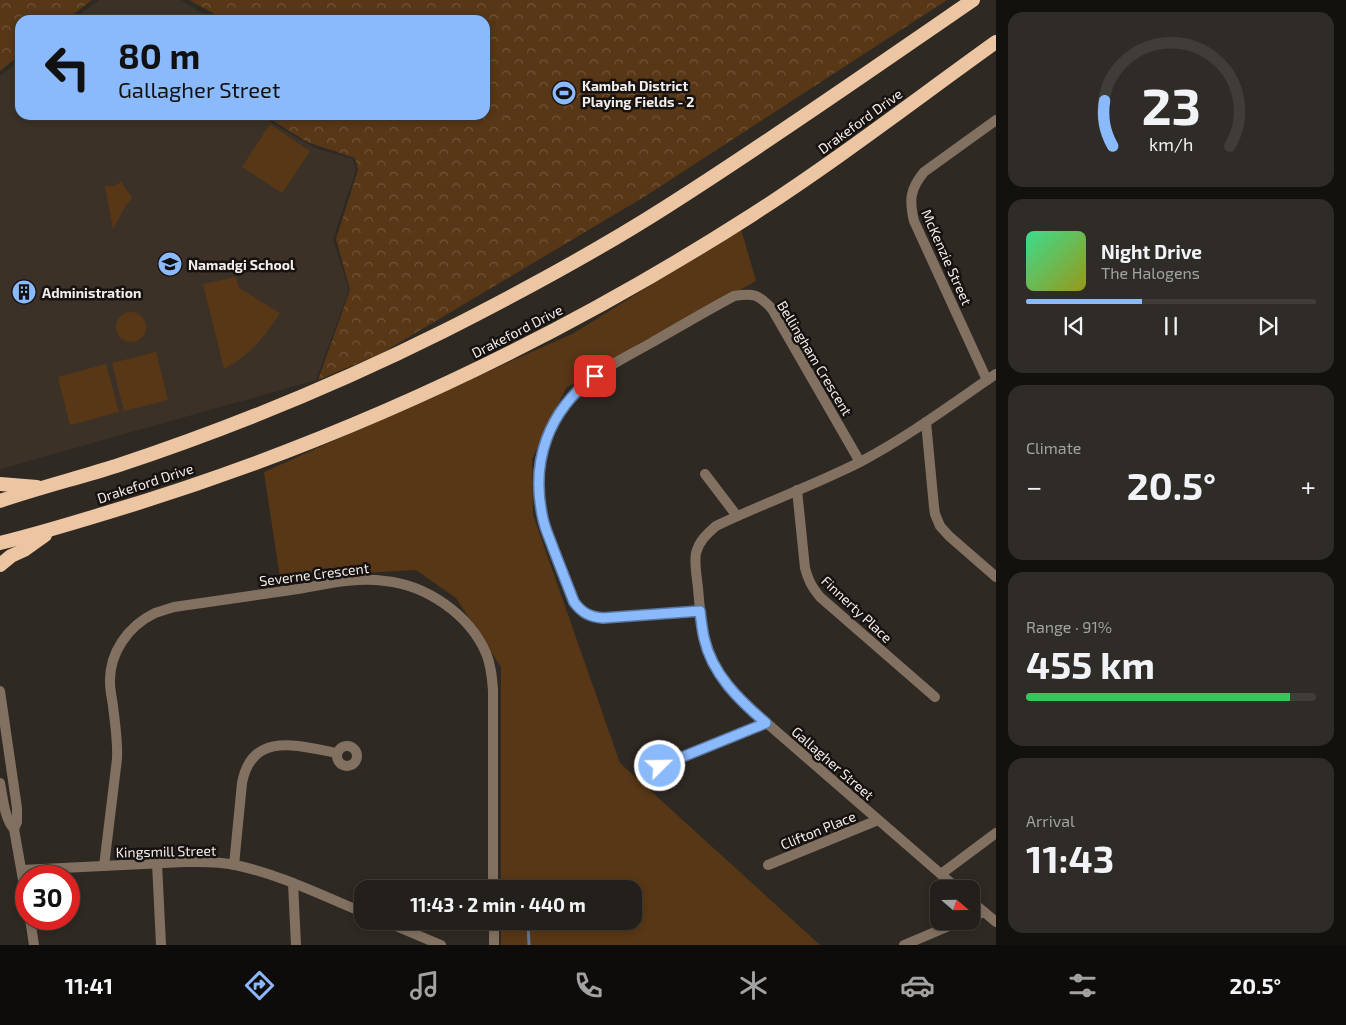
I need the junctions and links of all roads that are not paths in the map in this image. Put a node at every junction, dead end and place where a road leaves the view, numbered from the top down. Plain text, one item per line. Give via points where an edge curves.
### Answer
1 (973, 0) edge
2 (996, 42) edge
3 (996, 120) edge
4 (992, 377) edge
5 (926, 422) junction
6 (860, 462) junction
7 (705, 474) dead end
8 (0, 484) edge
9 (44, 488) junction
10 (798, 490) junction
11 (0, 501) edge
12 (737, 516) junction
13 (56, 528) junction
14 (0, 543) edge
15 (0, 565) edge
16 (996, 577) edge
17 (700, 611) junction
18 (0, 692) edge
19 (935, 697) dead end
20 (766, 723) junction
21 (337, 753) dead end
22 (660, 766) dead end
23 (0, 782) edge
24 (878, 820) junction
25 (14, 829) junction
26 (996, 833) edge
27 (156, 863) junction
28 (234, 864) junction
29 (21, 865) edge
30 (768, 865) dead end
31 (104, 866) junction
32 (80, 867) edge
33 (941, 874) junction
34 (494, 880) edge
35 (948, 880) edge
36 (293, 883) junction
37 (980, 908) edge
38 (354, 909) edge
39 (984, 912) junction
40 (980, 914) edge
41 (996, 922) edge
42 (32, 930) edge
43 (403, 930) edge
44 (494, 930) edge
45 (940, 930) edge
46 (428, 942) edge
47 (34, 945) edge
48 (161, 945) edge
49 (296, 945) edge
50 (440, 945) edge
51 (494, 945) edge
52 (904, 945) edge

1 - 9 highway, Drakeford Drive via 767,141 561,270 444,331 327,386 133,460
2 - 13 highway, Drakeford Drive via 754,214 548,334 402,405 264,461
3 - 4 street, McKenzie Street via 924,172 911,195 914,221
4 - 5 street, Gallagher Street
5 - 6 street, Gallagher Street
5 - 16 street via 934,508 940,526
6 - 10 street, Gallagher Street
6 - 17 street, Bellingham Crescent via 772,309 755,295 734,296 604,370 576,392 554,420 545,441 538,486 543,521 574,602 586,614 603,618
7 - 12 street
8 - 9 highway
9 - 11 highway, Drakeford Drive
10 - 12 street, Gallagher Street
10 - 19 street, Finnerty Place via 805,568 811,587
12 - 17 street, Gallagher Street via 705,535 696,553
13 - 14 highway, Drakeford Drive
13 - 15 highway
17 - 20 street, Gallagher Street via 704,640 717,670 746,706
18 - 25 street via 17,808
20 - 22 street
20 - 24 street, Gallagher Street
21 - 28 street via 287,744 273,746 251,760 242,783
23 - 25 street via 4,805
24 - 30 street, Clifton Place
24 - 33 street, Gallagher Street
25 - 29 street
26 - 33 street
27 - 28 street, Kingsmill Street
27 - 31 street, Kingsmill Street
27 - 48 street
28 - 36 street, Kingsmill Street
31 - 32 street, Kingsmill Street
31 - 34 street, Severne Crescent via 118,743 110,683 111,666 126,635 155,613 174,607 353,580 378,580 418,589 437,599 463,619 486,653 492,671 493,690
33 - 35 street, Gallagher Street
36 - 38 street, Kingsmill Street
36 - 49 street
37 - 39 street
39 - 40 street
39 - 41 street
42 - 47 street
43 - 46 street
44 - 51 street
45 - 52 street
46 - 50 street

